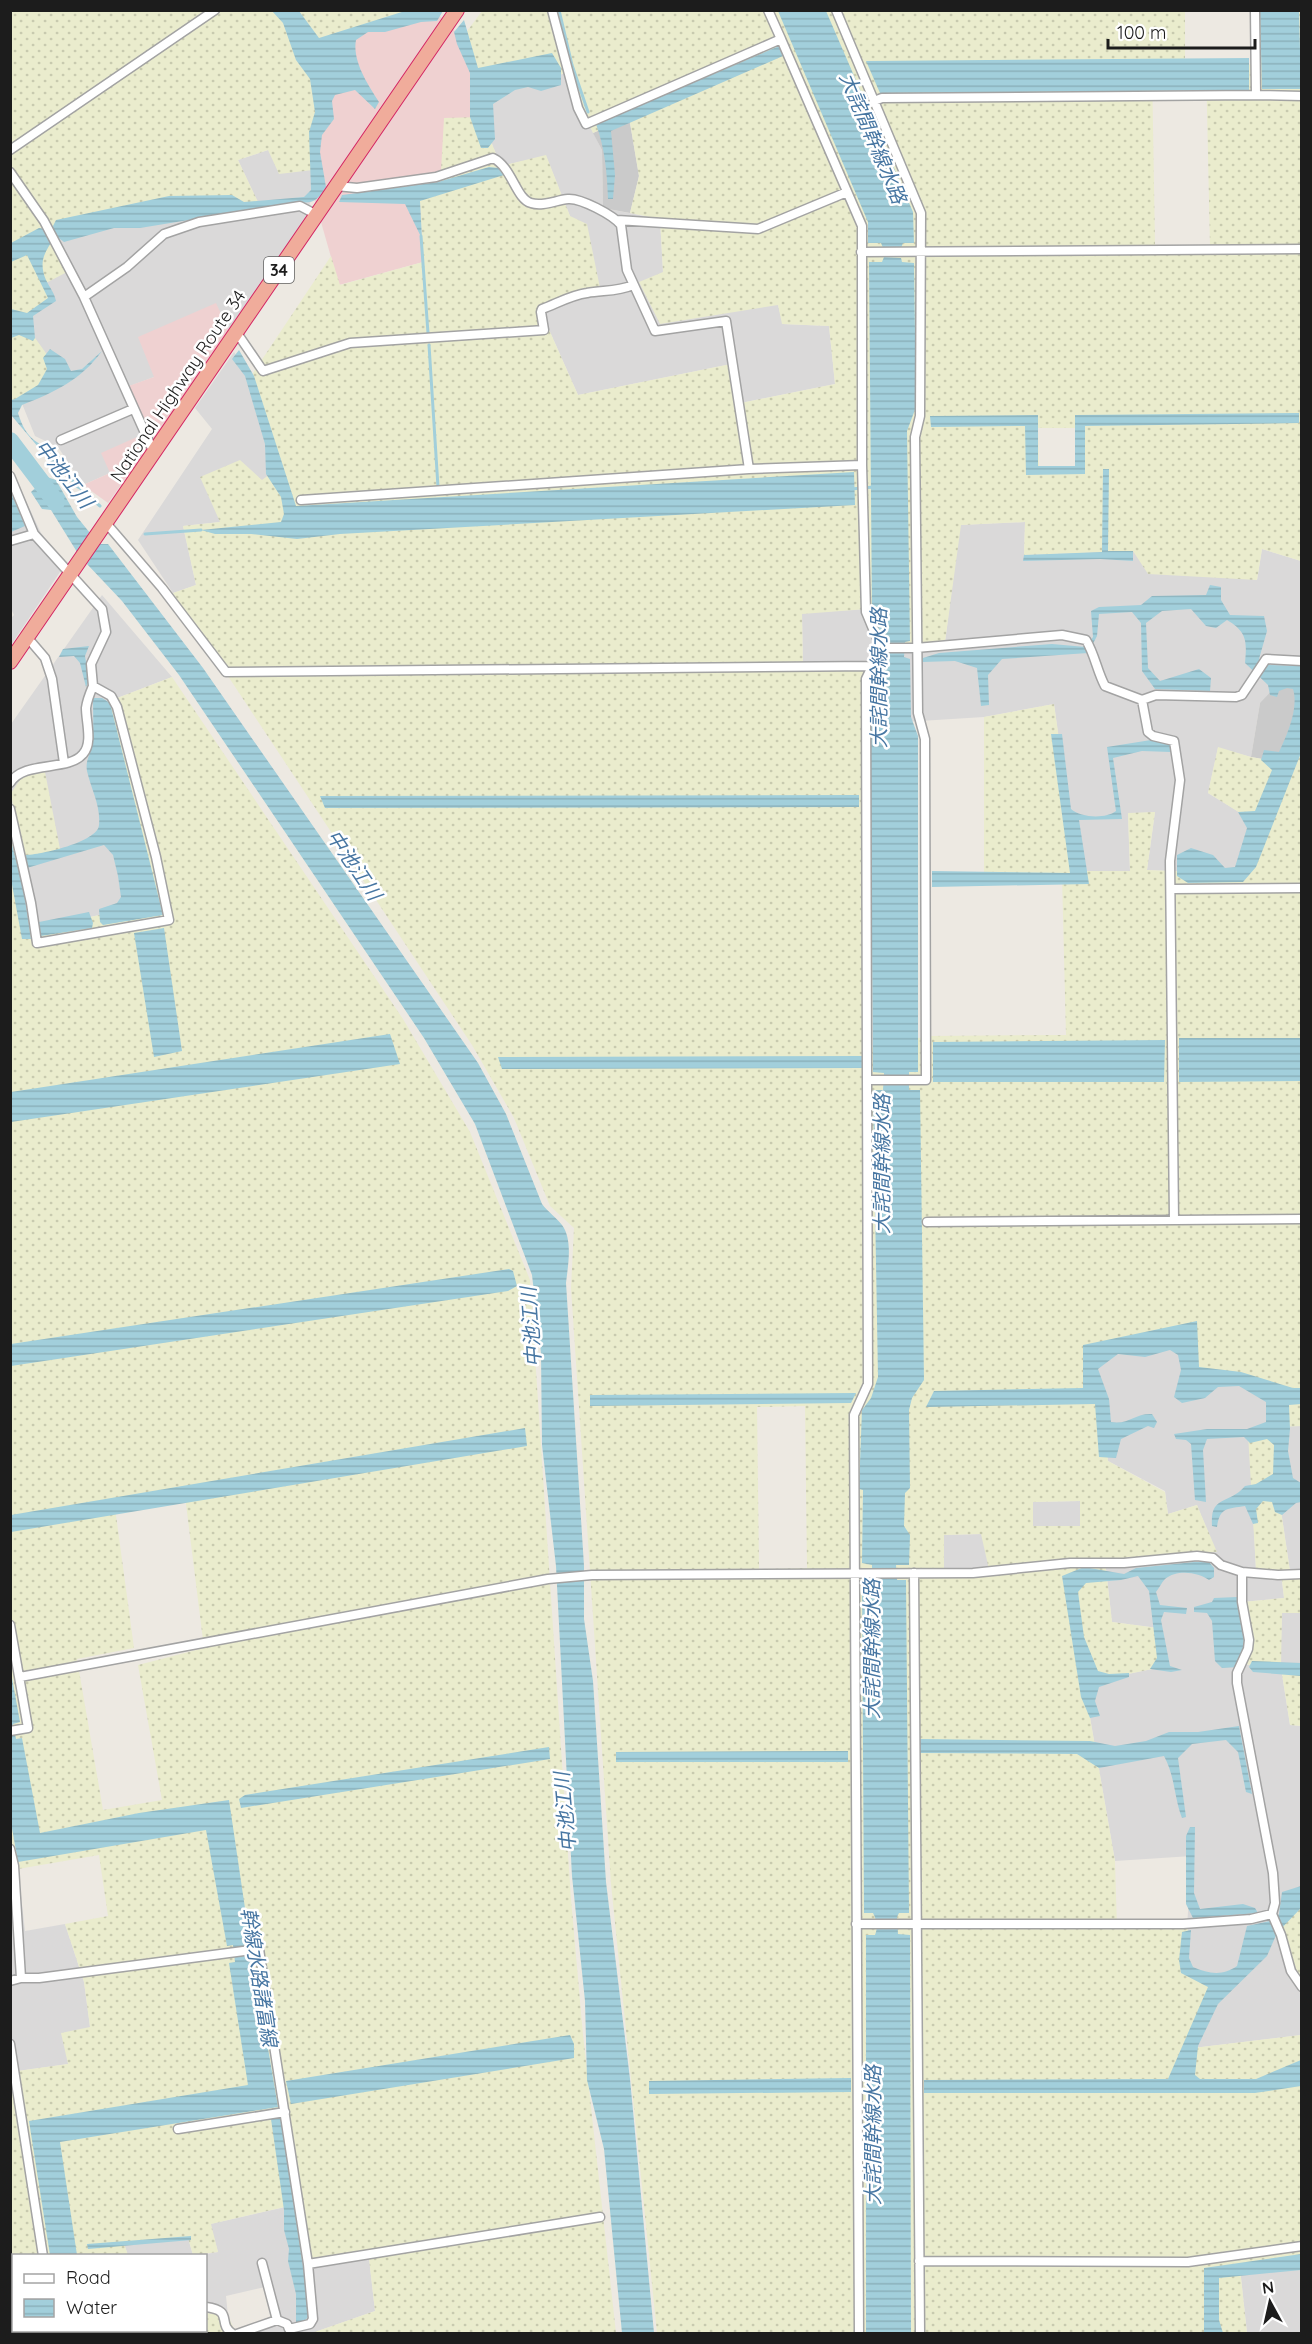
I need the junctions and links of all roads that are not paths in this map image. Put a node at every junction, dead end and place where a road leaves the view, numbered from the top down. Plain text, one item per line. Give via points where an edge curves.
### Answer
1 (215, 10) edge
2 (457, 10) edge
3 (552, 10) edge
4 (768, 10) edge
5 (836, 10) edge
6 (1255, 10) edge
7 (781, 39) junction
8 (1256, 95) junction
9 (1302, 96) edge
10 (874, 101) junction
11 (10, 150) edge
12 (10, 172) edge
13 (336, 186) junction
14 (847, 192) junction
15 (317, 215) junction
16 (617, 220) junction
17 (1302, 249) edge
18 (861, 252) junction
19 (922, 252) junction
20 (633, 285) junction
21 (84, 297) junction
22 (237, 333) junction
23 (133, 409) junction
24 (61, 440) dead end
25 (154, 453) junction
26 (862, 465) junction
27 (749, 469) junction
28 (10, 476) edge
29 (301, 500) dead end
30 (104, 526) junction
31 (34, 534) junction
32 (10, 541) edge
33 (74, 569) junction
34 (27, 637) junction
35 (881, 648) junction
36 (912, 648) junction
37 (1302, 661) edge
38 (10, 662) edge
39 (873, 666) junction
40 (93, 686) junction
41 (1142, 700) junction
42 (64, 763) junction
43 (10, 783) edge
44 (10, 810) edge
45 (1302, 888) edge
46 (1172, 889) junction
47 (867, 1080) junction
48 (1302, 1219) edge
49 (1174, 1220) junction
50 (927, 1222) dead end
51 (856, 1572) junction
52 (1242, 1572) junction
53 (914, 1573) junction
54 (1302, 1574) edge
55 (10, 1625) edge
56 (20, 1677) junction
57 (13, 1731) edge
58 (10, 1849) edge
59 (1272, 1914) junction
60 (856, 1924) junction
61 (917, 1924) junction
62 (21, 1978) junction
63 (10, 1981) edge
64 (1302, 1987) edge
65 (10, 2044) edge
66 (285, 2112) junction
67 (22, 2114) junction
68 (10, 2116) edge
69 (178, 2129) dead end
70 (600, 2217) dead end
71 (1302, 2246) edge
72 (43, 2254) edge
73 (919, 2261) junction
74 (262, 2263) dead end
75 (308, 2264) junction
76 (207, 2307) edge
77 (276, 2320) junction
78 (295, 2330) edge
79 (235, 2334) edge
80 (859, 2334) edge
81 (920, 2334) edge

1 - 11 street
2 - 13 highway, National Highway Route 34 / 34
3 - 7 street via 578,108 586,124
4 - 7 street
5 - 10 street
6 - 8 street
7 - 14 street
8 - 9 street
8 - 10 street
10 - 19 street via 920,208
12 - 21 street via 44,221
13 - 15 highway, National Highway Route 34 / 34
13 - 16 street via 357,188 436,177 493,158 502,162 524,199 531,203 568,199 584,202
14 - 16 street via 758,229
14 - 18 street via 862,226
15 - 21 street via 300,206 199,222 164,234 127,267
15 - 22 highway, National Highway Route 34 / 34
16 - 20 street via 624,233 627,270
17 - 19 street
18 - 19 street
18 - 26 street
19 - 36 street
20 - 22 street via 587,293 542,309 544,330 350,343 263,371
20 - 27 street via 655,331 726,321
21 - 23 street
22 - 25 highway, National Highway Route 34 / 34
23 - 24 street
23 - 25 street
25 - 30 highway, National Highway Route 34 / 34
26 - 27 street
26 - 35 street via 866,612
27 - 29 street
28 - 31 street
30 - 33 highway, National Highway Route 34 / 34
30 - 39 street via 162,588 226,672
31 - 32 street
31 - 33 street
33 - 34 highway, National Highway Route 34 / 34
33 - 40 street via 102,609 106,632 91,664
34 - 38 highway, National Highway Route 34 / 34
34 - 42 street via 45,658 52,679
35 - 36 street
35 - 39 street
36 - 41 street via 1062,635 1086,640 1095,653 1105,687
36 - 47 street via 918,713 926,739 926,1080
37 - 41 street via 1266,659 1242,695 1236,697 1156,695
39 - 47 street via 866,679
40 - 42 street via 86,707 88,736 84,754
40 - 44 street via 111,696 117,707 169,920 37,943
41 - 46 street via 1148,732 1174,741 1180,780 1170,861
42 - 43 street via 26,772
45 - 46 street
46 - 49 street
47 - 51 street via 868,1384 854,1415
48 - 49 street
49 - 50 street
51 - 53 street
51 - 56 street via 548,1579
51 - 60 street
52 - 53 street via 1213,1558 1197,1556
52 - 54 street
52 - 59 street via 1242,1602 1249,1640 1237,1683 1273,1873
53 - 61 street
55 - 56 street
56 - 57 street via 28,1728
58 - 62 street
59 - 61 street via 1184,1924
59 - 64 street via 1291,1971
60 - 61 street
60 - 80 street
61 - 73 street
62 - 63 street
62 - 66 street via 260,1950
65 - 67 street
66 - 69 street
66 - 75 street
67 - 68 street
67 - 72 street
70 - 75 street
71 - 73 street via 1188,2262
73 - 81 street
74 - 77 street
75 - 78 street via 313,2319
76 - 79 street via 218,2308 228,2330
77 - 78 street
77 - 79 street

